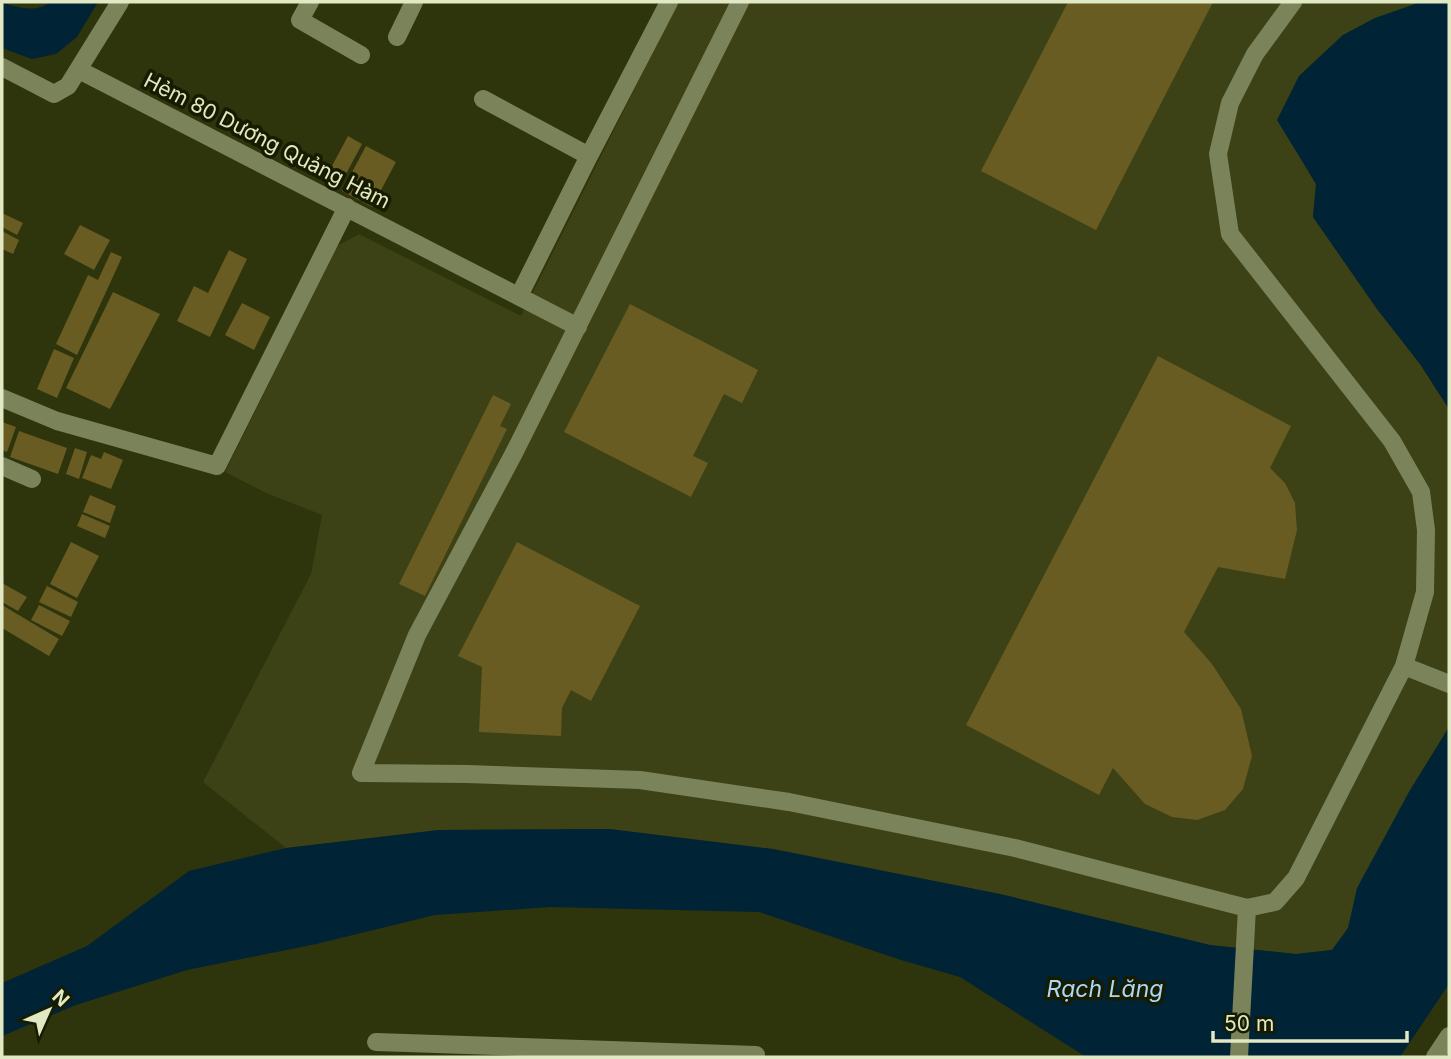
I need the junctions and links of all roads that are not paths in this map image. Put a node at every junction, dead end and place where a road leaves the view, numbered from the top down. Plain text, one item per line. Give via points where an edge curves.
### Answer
1 (120, 2) edge
2 (310, 2) edge
3 (414, 2) edge
4 (669, 2) edge
5 (740, 2) edge
6 (1293, 2) edge
7 (397, 37) dead end
8 (361, 55) dead end
9 (2, 67) edge
10 (79, 70) junction
11 (483, 99) dead end
12 (589, 156) junction
13 (347, 207) junction
14 (519, 296) junction
15 (578, 327) junction
16 (2, 398) edge
17 (2, 467) edge
18 (32, 478) dead end
19 (1404, 666) junction
20 (1449, 684) edge
21 (1247, 908) junction
22 (1449, 1036) edge
23 (376, 1042) dead end
24 (755, 1057) edge
25 (1239, 1057) edge
26 (1435, 1057) edge

1 - 10 street
2 - 8 street via 300,20
3 - 7 street
4 - 12 street
5 - 15 street
6 - 19 street via 1255,54 1230,103 1218,154 1230,234 1392,441 1421,492 1425,592
9 - 10 street via 54,94 68,86
10 - 13 street, Hẻm 80 Dương Quảng Hàm
11 - 12 street
12 - 14 street
13 - 14 street, Hẻm 80 Dương Quảng Hàm
13 - 16 street via 217,466 57,421
14 - 15 street, Hẻm 80 Dương Quảng Hàm
15 - 21 street via 417,635 360,774 640,780 789,802 1015,848
17 - 18 street
19 - 20 street
19 - 21 street via 1296,878 1275,902
21 - 25 street
22 - 26 street
23 - 24 street

